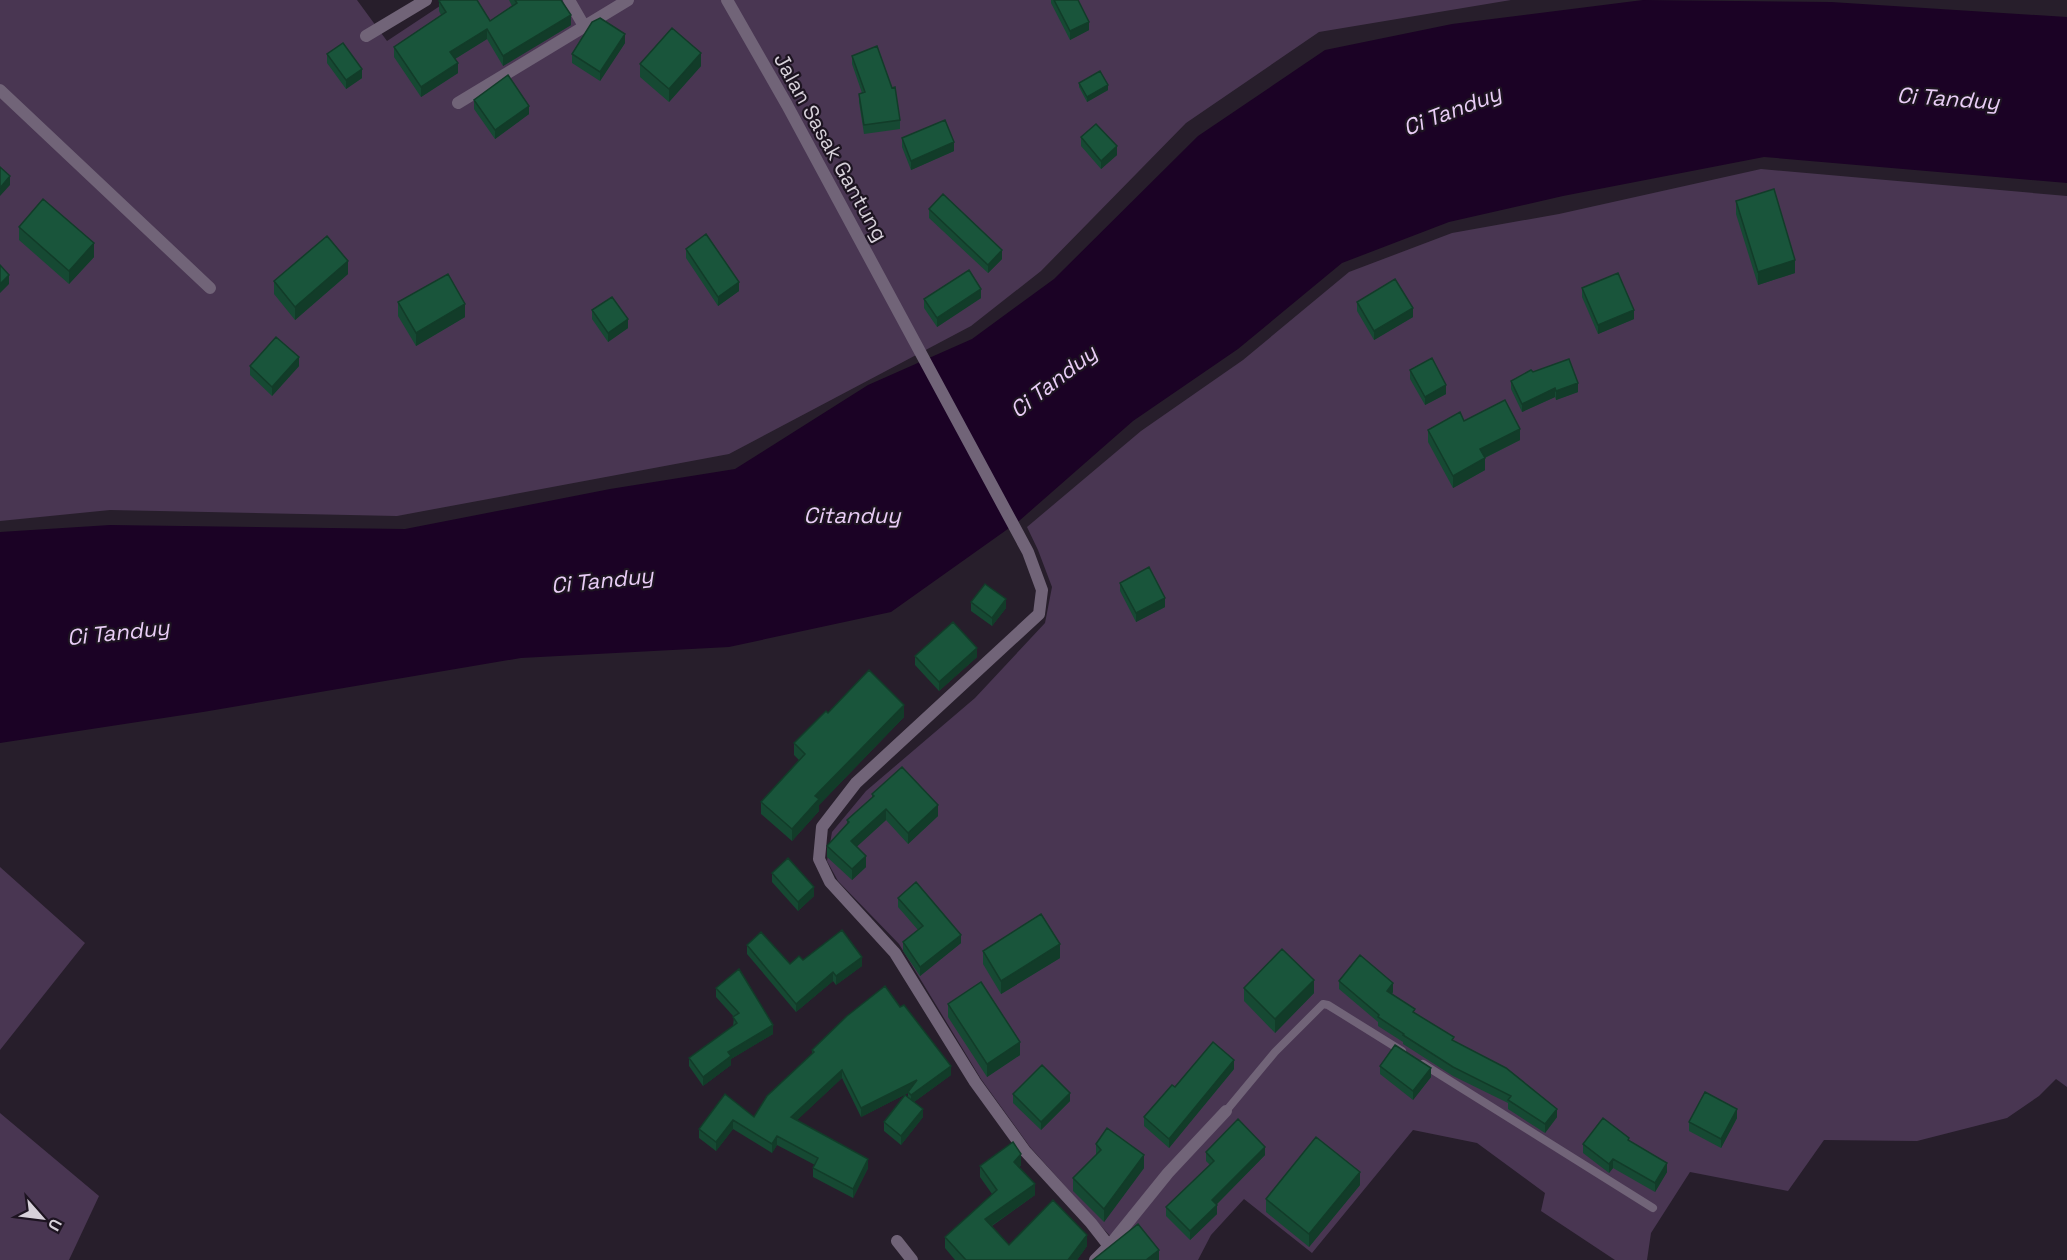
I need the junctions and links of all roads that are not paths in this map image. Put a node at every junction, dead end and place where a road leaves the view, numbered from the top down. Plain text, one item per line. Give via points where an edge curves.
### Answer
1 (426, 0) edge
2 (569, 0) edge
3 (628, 0) edge
4 (727, 0) edge
5 (413, 4) edge
6 (584, 26) junction
7 (366, 36) dead end
8 (0, 90) edge
9 (458, 103) dead end
10 (210, 288) dead end
11 (1226, 1111) joint
12 (1653, 1208) dead end
13 (897, 1241) dead end
14 (1109, 1246) junction
15 (912, 1260) edge
16 (1095, 1260) edge

1 - 5 street
2 - 6 street
3 - 6 street
4 - 14 street, Jalan Sasak Gantung via 1028,552 1042,590 1039,614 856,783 835,808 822,827 819,859 830,882 895,953 975,1082 1025,1151
5 - 7 street
6 - 9 street
8 - 10 street
11 - 12 lane via 1317,1008 1329,1005
11 - 14 street via 1168,1173
13 - 15 street
14 - 16 street

